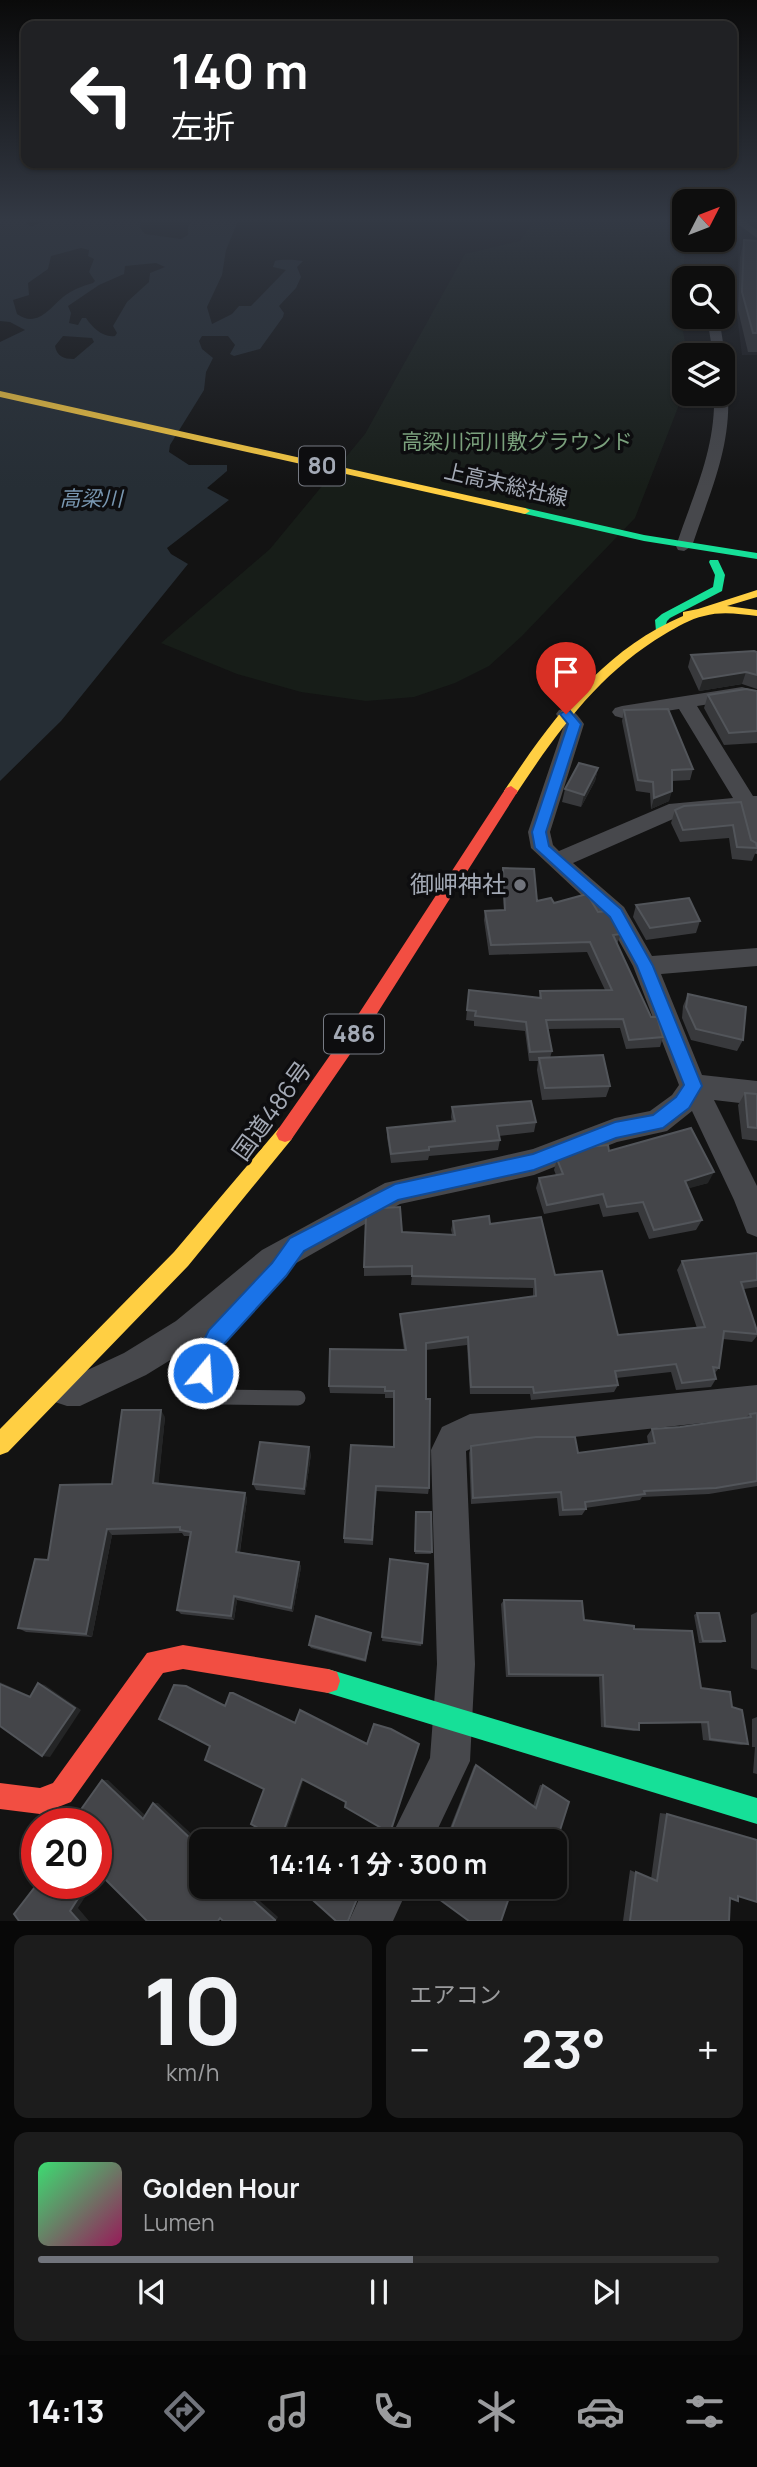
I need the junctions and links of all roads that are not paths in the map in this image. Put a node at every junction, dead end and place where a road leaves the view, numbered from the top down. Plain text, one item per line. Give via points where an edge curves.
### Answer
1 (0, 394) edge
2 (722, 406) edge
3 (684, 546) junction
4 (757, 556) edge
5 (714, 562) junction
6 (757, 593) edge
7 (757, 613) edge
8 (687, 614) junction
9 (660, 629) junction
10 (757, 696) edge
11 (685, 702) junction
12 (622, 712) edge
13 (566, 714) junction
14 (752, 802) edge
15 (757, 846) edge
16 (556, 861) junction
17 (757, 957) edge
18 (645, 966) junction
19 (693, 1086) junction
20 (757, 1093) edge
21 (757, 1223) edge
22 (297, 1245) junction
23 (53, 1391) junction
24 (298, 1398) dead end
25 (757, 1401) edge
26 (0, 1444) edge
27 (451, 1718) junction
28 (0, 1796) edge
29 (757, 1811) edge
30 (416, 1829) edge
31 (382, 1899) edge
32 (371, 1921) edge

1 - 3 main road, 上高末総社線 / 80
2 - 3 street via 724,422 716,461
3 - 4 main road, 上高末総社線 / 80
3 - 5 main road
5 - 6 main road
5 - 9 main road via 721,574 718,589 666,616
6 - 8 main road, 国道486号 / 486
7 - 8 main road via 733,609
8 - 9 main road, 国道486号 / 486
9 - 13 main road, 国道486号 / 486 via 603,671
10 - 11 street via 742,693
11 - 12 street
11 - 14 street
13 - 16 street via 574,724 539,832 542,848
13 - 23 main road, 国道486号 / 486 via 280,1141 189,1252
14 - 15 street
14 - 16 street via 677,809
16 - 18 street via 616,913
17 - 18 street
18 - 19 street
19 - 20 street
19 - 21 street
19 - 22 street via 682,1103 657,1122 615,1130 534,1162 395,1192
22 - 23 street via 187,1332 135,1364 80,1390
22 - 24 lane via 216,1337 202,1363 207,1383 221,1397
23 - 26 main road, 国道486号 / 486
25 - 27 street via 470,1431 454,1439 448,1450 456,1664
27 - 28 main road via 328,1681 168,1658 156,1662 62,1793 51,1801
27 - 29 main road
27 - 30 street via 450,1762
31 - 32 street

